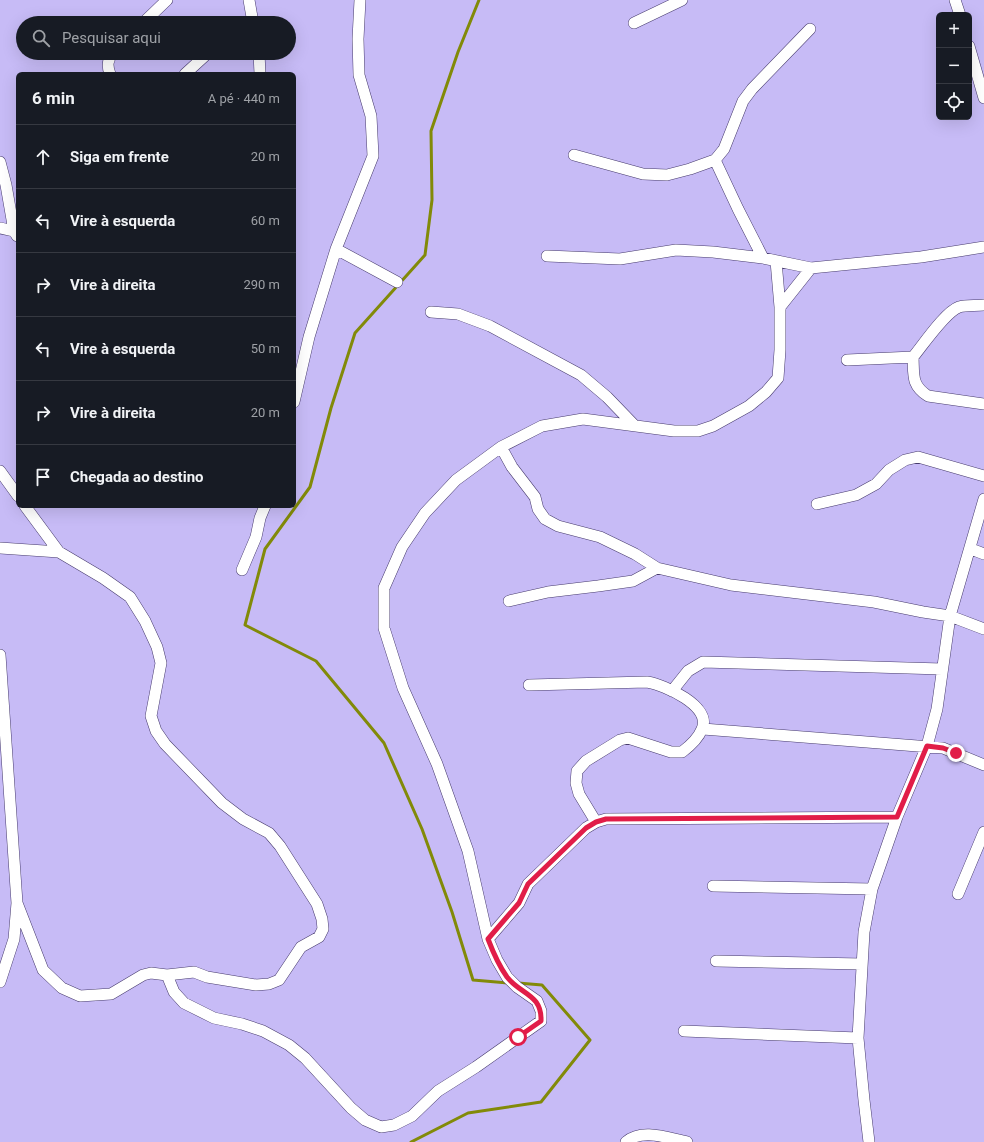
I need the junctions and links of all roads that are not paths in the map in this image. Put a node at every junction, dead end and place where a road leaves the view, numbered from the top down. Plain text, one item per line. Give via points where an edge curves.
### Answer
1 (167, 0) edge
2 (249, 0) edge
3 (360, 0) edge
4 (682, 0) edge
5 (955, 0) edge
6 (959, 12) edge
7 (150, 16) edge
8 (252, 16) edge
9 (634, 23) dead end
10 (810, 29) dead end
11 (970, 48) edge
12 (108, 60) edge
13 (200, 60) edge
14 (260, 60) edge
15 (109, 72) edge
16 (186, 72) edge
17 (260, 72) edge
18 (984, 98) edge
19 (574, 155) dead end
20 (715, 160) junction
21 (0, 162) edge
22 (0, 228) edge
23 (16, 234) edge
24 (984, 247) edge
25 (336, 249) junction
26 (547, 256) dead end
27 (763, 258) junction
28 (776, 261) junction
29 (811, 268) junction
30 (397, 282) dead end
31 (984, 305) edge
32 (780, 307) junction
33 (430, 312) dead end
34 (913, 357) junction
35 (847, 360) dead end
36 (296, 393) edge
37 (984, 404) edge
38 (634, 425) junction
39 (501, 447) junction
40 (0, 471) edge
41 (984, 476) edge
42 (16, 493) edge
43 (984, 499) edge
44 (817, 504) dead end
45 (26, 508) edge
46 (264, 508) edge
47 (0, 548) edge
48 (970, 549) junction
49 (59, 552) junction
50 (984, 554) edge
51 (657, 568) junction
52 (242, 570) dead end
53 (509, 601) dead end
54 (950, 616) junction
55 (984, 630) edge
56 (0, 656) edge
57 (942, 669) junction
58 (529, 685) dead end
59 (672, 691) junction
60 (703, 729) junction
61 (927, 746) junction
62 (984, 765) edge
63 (897, 817) junction
64 (596, 822) junction
65 (984, 832) edge
66 (713, 886) dead end
67 (872, 889) junction
68 (958, 894) dead end
69 (17, 903) junction
70 (488, 939) junction
71 (716, 961) dead end
72 (862, 964) junction
73 (167, 975) junction
74 (0, 982) edge
75 (684, 1032) dead end
76 (858, 1038) junction
77 (626, 1142) edge
78 (687, 1142) edge
79 (869, 1142) edge

1 - 7 street
2 - 8 street
3 - 25 street via 359,75 371,116 373,156
4 - 9 street
5 - 6 street
10 - 20 street via 743,101 724,149
11 - 18 street
12 - 15 street
13 - 16 street
14 - 17 street
19 - 20 street via 643,174 667,175
20 - 27 street
21 - 23 street
22 - 23 street
24 - 29 street via 921,257
25 - 30 street
25 - 36 street via 309,337
26 - 27 street via 620,259 676,250
27 - 28 street
28 - 29 street
28 - 32 street
29 - 32 street
31 - 34 street via 959,307 951,311
32 - 38 street via 778,378 749,406 713,426 698,431 674,431
33 - 38 street via 458,314 490,326 581,375 608,397
34 - 35 street
34 - 37 street via 916,384 928,396
38 - 39 street via 583,419 542,426
39 - 51 street via 534,497 545,519 558,526 600,537 636,554
39 - 70 street via 456,480 425,513 402,547 384,588 384,628 403,688 437,764 468,851
40 - 42 street
41 - 44 street via 918,457 904,460 889,470 876,484 856,495
43 - 48 street
45 - 49 street
46 - 52 street via 256,537
47 - 49 street
48 - 50 street
48 - 54 street
49 - 73 street via 130,597 145,621 161,663 151,716 156,731 165,744 234,814 269,833 317,904 322,919 323,930 301,947 279,980 269,984 256,985 194,972
51 - 53 street via 633,581 548,592
51 - 54 street via 731,585 874,602
54 - 55 street
54 - 57 street
56 - 69 street
57 - 59 street via 703,662 688,671
57 - 61 street
58 - 59 street via 647,682
59 - 60 street via 688,699 697,709 704,719
60 - 61 street
60 - 64 street via 694,742 682,752 671,752 628,738 620,740 586,762 577,771 576,783 579,794
61 - 62 street via 943,748
61 - 63 street
63 - 64 street via 606,819
63 - 67 street
64 - 70 street via 586,828 528,884 519,903
65 - 68 street
66 - 67 street
67 - 72 street via 864,932
69 - 73 street via 44,970 62,988 80,996 111,994 143,975
69 - 74 street via 14,939
70 - 73 street via 508,977 536,1001 541,1011 541,1021 476,1067 438,1090 412,1116 394,1125 381,1126 365,1120 289,1045 264,1031 214,1018 184,1003 174,992
71 - 72 street
72 - 76 street
75 - 76 street
76 - 79 street
77 - 78 street via 644,1134

